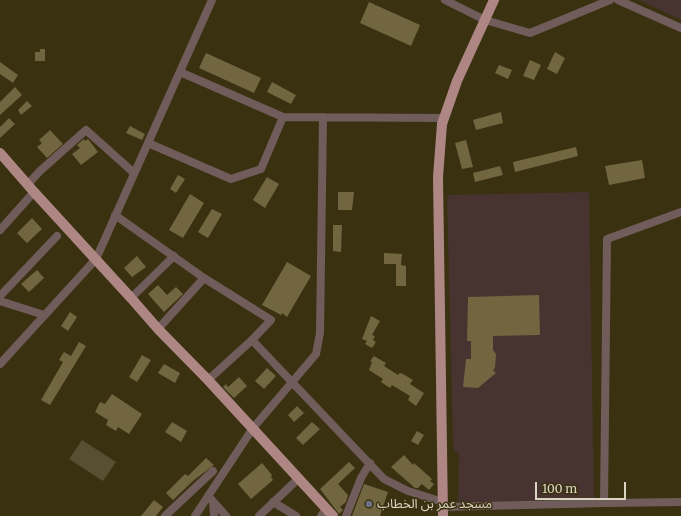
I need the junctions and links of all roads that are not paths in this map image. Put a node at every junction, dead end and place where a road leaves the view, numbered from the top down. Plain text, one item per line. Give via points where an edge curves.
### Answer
1 (212, 0) edge
2 (445, 0) edge
3 (494, 0) edge
4 (610, 0) edge
5 (619, 0) edge
6 (485, 20) junction
7 (681, 28) edge
8 (180, 72) junction
9 (283, 117) junction
10 (323, 117) junction
11 (444, 118) junction
12 (148, 143) junction
13 (0, 152) edge
14 (134, 174) junction
15 (30, 188) junction
16 (681, 212) edge
17 (115, 215) junction
18 (0, 230) edge
19 (57, 236) dead end
20 (174, 256) junction
21 (96, 259) junction
22 (204, 278) junction
23 (0, 296) edge
24 (132, 298) junction
25 (0, 300) edge
26 (44, 315) junction
27 (158, 329) junction
28 (252, 340) junction
29 (0, 364) edge
30 (208, 380) junction
31 (291, 382) junction
32 (253, 428) junction
33 (370, 463) junction
34 (213, 471) dead end
35 (298, 478) junction
36 (210, 499) junction
37 (273, 502) junction
38 (681, 502) edge
39 (604, 503) junction
40 (443, 508) edge
41 (327, 514) edge
42 (166, 516) edge
43 (195, 516) edge
44 (214, 516) edge
45 (226, 516) edge
46 (259, 516) edge
47 (296, 516) edge
48 (346, 516) edge

1 - 8 street
2 - 6 street
3 - 6 main road
4 - 6 street via 530,33
5 - 7 street
6 - 11 main road via 457,81
8 - 9 street
8 - 12 street
9 - 10 street
9 - 12 street via 261,169 231,179
10 - 11 street
10 - 31 street via 320,333 316,354
11 - 40 main road via 438,177
12 - 14 street
13 - 15 main road
14 - 15 street via 86,130 40,171
14 - 17 street
15 - 18 street
15 - 21 main road
16 - 39 street via 607,239
17 - 20 street
17 - 21 street
19 - 23 street
20 - 22 street
20 - 24 street
21 - 24 main road
21 - 26 street
22 - 27 street
22 - 28 street via 271,320
24 - 27 main road
25 - 26 street
26 - 29 street
27 - 30 main road
28 - 30 street
28 - 31 street
30 - 32 main road
31 - 32 street
31 - 33 street
32 - 35 main road
32 - 36 street
33 - 40 street via 384,479
33 - 48 street via 361,478
34 - 42 street
35 - 37 street
35 - 41 main road
36 - 43 street
36 - 44 street
36 - 45 street
37 - 46 street
37 - 47 street
38 - 39 street
39 - 40 street

